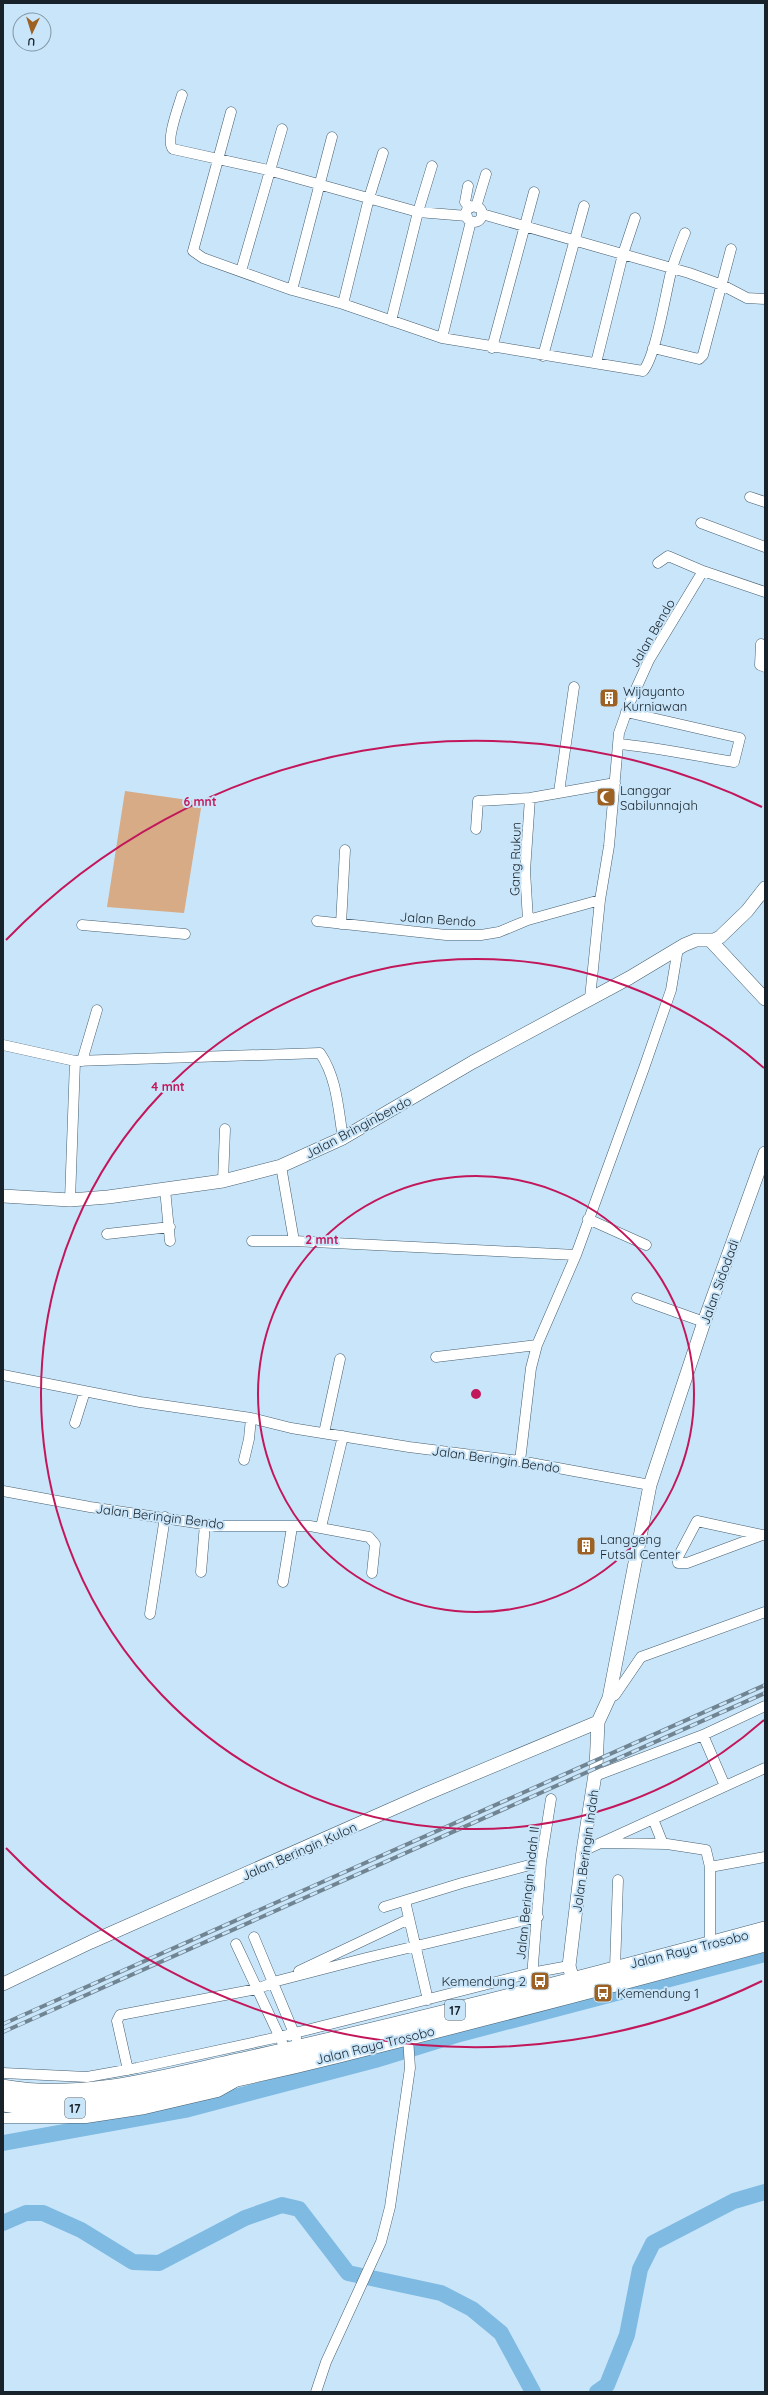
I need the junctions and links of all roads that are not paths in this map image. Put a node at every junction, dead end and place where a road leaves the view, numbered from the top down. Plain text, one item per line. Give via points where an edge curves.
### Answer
1 (182, 96) dead end
2 (231, 112) dead end
3 (282, 129) dead end
4 (332, 137) dead end
5 (383, 153) dead end
6 (217, 158) junction
7 (432, 166) dead end
8 (268, 170) junction
9 (486, 174) dead end
10 (318, 184) junction
11 (468, 186) dead end
12 (534, 192) dead end
13 (369, 198) junction
14 (584, 206) dead end
15 (418, 212) junction
16 (473, 213) junction
17 (635, 218) dead end
18 (524, 227) junction
19 (684, 233) dead end
20 (574, 241) junction
21 (731, 249) dead end
22 (623, 254) junction
23 (672, 268) junction
24 (241, 271) junction
25 (722, 285) junction
26 (292, 290) junction
27 (765, 299) edge
28 (343, 304) junction
29 (391, 321) junction
30 (442, 338) junction
31 (492, 348) junction
32 (653, 348) junction
33 (543, 356) junction
34 (596, 363) junction
35 (750, 497) dead end
36 (765, 502) edge
37 (700, 523) dead end
38 (765, 547) edge
39 (658, 563) dead end
40 (704, 571) junction
41 (765, 592) edge
42 (761, 644) dead end
43 (765, 668) edge
44 (574, 687) dead end
45 (626, 712) junction
46 (618, 744) junction
47 (616, 783) junction
48 (559, 792) junction
49 (530, 798) junction
50 (476, 829) dead end
51 (345, 850) dead end
52 (765, 888) edge
53 (600, 900) junction
54 (528, 920) junction
55 (317, 921) dead end
56 (341, 924) junction
57 (82, 925) dead end
58 (184, 934) dead end
59 (710, 940) junction
60 (678, 948) junction
61 (590, 998) junction
62 (765, 1000) edge
63 (97, 1010) dead end
64 (3, 1045) edge
65 (78, 1061) junction
66 (225, 1129) dead end
67 (343, 1138) junction
68 (765, 1153) edge
69 (281, 1166) junction
70 (223, 1181) junction
71 (165, 1189) junction
72 (3, 1196) edge
73 (70, 1200) junction
74 (588, 1219) junction
75 (170, 1227) junction
76 (107, 1234) dead end
77 (170, 1241) dead end
78 (252, 1241) dead end
79 (294, 1241) junction
80 (646, 1244) dead end
81 (576, 1256) junction
82 (637, 1298) dead end
83 (704, 1322) junction
84 (537, 1345) junction
85 (436, 1357) dead end
86 (340, 1359) dead end
87 (3, 1375) edge
88 (85, 1391) junction
89 (251, 1418) junction
90 (75, 1423) dead end
91 (324, 1433) junction
92 (343, 1436) junction
93 (244, 1460) dead end
94 (520, 1460) junction
95 (650, 1484) junction
96 (3, 1491) edge
97 (165, 1518) junction
98 (205, 1524) junction
99 (292, 1527) junction
100 (321, 1527) junction
101 (763, 1535) edge
102 (201, 1572) dead end
103 (372, 1573) dead end
104 (283, 1582) dead end
105 (765, 1612) edge
106 (150, 1614) dead end
107 (609, 1698) junction
108 (765, 1706) edge
109 (598, 1722) junction
110 (703, 1735) junction
111 (765, 1768) edge
112 (596, 1776) junction
113 (725, 1786) junction
114 (551, 1799) dead end
115 (653, 1818) junction
116 (602, 1843) junction
117 (663, 1844) junction
118 (583, 1851) junction
119 (765, 1857) edge
120 (541, 1862) junction
121 (710, 1866) junction
122 (618, 1880) dead end
123 (405, 1901) junction
124 (384, 1907) dead end
125 (538, 1917) junction
126 (410, 1919) junction
127 (765, 1930) edge
128 (254, 1937) dead end
129 (765, 1943) edge
130 (236, 1944) dead end
131 (710, 1944) junction
132 (415, 1947) junction
133 (614, 1968) junction
134 (531, 1973) junction
135 (571, 1973) junction
136 (275, 1982) junction
137 (3, 1984) edge
138 (257, 1989) junction
139 (531, 1990) junction
140 (428, 2000) junction
141 (294, 2032) junction
142 (289, 2045) junction
143 (408, 2045) junction
144 (128, 2070) junction
145 (3, 2073) edge
146 (246, 2076) junction
147 (3, 2088) edge
148 (144, 2090) junction
149 (3, 2103) edge
150 (3, 2118) edge
151 (316, 2392) edge

1 - 6 street via 172,128 170,147
2 - 6 street
3 - 8 street
4 - 10 street
5 - 13 street
6 - 8 street
6 - 24 street via 192,251 203,258
7 - 15 street
8 - 10 street
8 - 24 street
9 - 16 street
10 - 13 street
10 - 26 street
11 - 16 street via 465,202
12 - 18 street
13 - 15 street
13 - 28 street
14 - 20 street
15 - 16 street
15 - 29 street
16 - 18 street
16 - 30 street
17 - 22 street
18 - 20 street
18 - 31 street
19 - 23 street
20 - 22 street
20 - 33 street
21 - 25 street
22 - 23 street
22 - 34 street
23 - 25 street
23 - 32 street
24 - 26 street
25 - 27 street via 747,298
25 - 32 street via 705,350 700,358
26 - 28 street
28 - 29 street
29 - 30 street
30 - 31 street
31 - 33 street
32 - 34 street via 647,367 643,371
33 - 34 street
35 - 36 street
37 - 38 street
39 - 40 street via 668,556
40 - 41 street
40 - 45 street, Jalan Bendo via 649,660
42 - 43 street via 760,665
44 - 48 street
45 - 46 street, Jalan Bendo
45 - 46 street via 740,738 734,762
46 - 47 street, Jalan Bendo
47 - 48 street
47 - 53 street, Jalan Bendo
48 - 49 street
49 - 50 street via 478,801
49 - 54 street, Gang Rukun via 525,871
51 - 56 street
52 - 59 street via 747,911 720,936
53 - 54 street, Jalan Bendo
53 - 61 street, Jalan Bendo
54 - 56 street, Jalan Bendo via 499,932 481,935 446,935
55 - 56 street, Jalan Bendo
57 - 58 street
59 - 60 street, Jalan Bringinbendo via 696,940
59 - 62 street
60 - 61 street, Jalan Bringinbendo
60 - 74 street via 671,990
61 - 67 street, Jalan Bringinbendo
63 - 65 street
64 - 65 street
65 - 67 street via 320,1053 335,1085
65 - 73 street
66 - 70 street
67 - 69 street, Jalan Bringinbendo
68 - 83 street, Jalan Sidodadi
69 - 70 street, Jalan Bringinbendo
69 - 79 street
70 - 71 street, Jalan Bringinbendo
71 - 73 street, Jalan Bringinbendo
71 - 75 street
72 - 73 street, Jalan Bringinbendo
74 - 80 street
74 - 81 street
75 - 76 street
75 - 77 street
78 - 79 street
79 - 81 street
81 - 84 street
82 - 83 street
83 - 95 street, Jalan Sidodadi
84 - 85 street
84 - 94 street via 531,1368
86 - 91 street
87 - 88 street, Jalan Beringin Bendo
88 - 89 street, Jalan Beringin Bendo
88 - 90 street
89 - 91 street, Jalan Beringin Bendo
89 - 93 street
91 - 92 street, Jalan Beringin Bendo
92 - 94 street, Jalan Beringin Bendo via 409,1447
92 - 100 street
94 - 95 street, Jalan Beringin Bendo
95 - 107 street
96 - 97 street, Jalan Beringin Bendo
97 - 98 street, Jalan Beringin Bendo
97 - 106 street
98 - 99 street, Jalan Beringin Bendo
98 - 102 street
99 - 100 street, Jalan Beringin Bendo
99 - 104 street
100 - 103 street, Jalan Beringin Bendo via 369,1537 375,1544
101 - 101 street via 697,1521 678,1557 678,1563 687,1563
105 - 107 street via 641,1657 615,1695
107 - 109 street
108 - 110 street
109 - 112 street, Jalan Beringin Indah
109 - 137 street, Jalan Beringin Kulon via 91,1942
110 - 112 street
110 - 113 street
111 - 113 street
112 - 118 street, Jalan Beringin Indah
113 - 115 street
114 - 120 street, Jalan Beringin Indah II
115 - 116 street
115 - 117 street
116 - 117 street
116 - 118 street
117 - 121 street via 702,1848 708,1854
118 - 135 street, Jalan Beringin Indah
119 - 121 street
120 - 123 street
120 - 125 street, Jalan Beringin Indah II
121 - 131 street
122 - 133 street
123 - 124 street
123 - 126 street
125 - 132 street
125 - 134 street, Jalan Beringin Indah II
126 - 132 street
126 - 136 street
127 - 131 highway, Jalan Raya Trosobo / 17
128 - 136 street
129 - 143 highway, Jalan Raya Trosobo / 17
130 - 138 street
131 - 133 highway, Jalan Raya Trosobo / 17
132 - 136 street
132 - 140 street
133 - 135 highway, Jalan Raya Trosobo / 17
134 - 135 street
134 - 139 street, Jalan Beringin Indah II
134 - 140 street
135 - 139 highway, Jalan Raya Trosobo / 17
136 - 138 street
136 - 141 street
138 - 142 street
138 - 144 street via 120,2015 117,2021
139 - 142 highway, Jalan Raya Trosobo / 17
140 - 141 street
141 - 142 street
141 - 142 street
142 - 144 street
142 - 148 highway, Jalan Raya Trosobo / 17
143 - 146 highway, Jalan Raya Trosobo / 17
143 - 151 street via 410,2068 390,2207 380,2242 326,2362
144 - 145 street via 87,2077
146 - 148 highway, Jalan Raya Trosobo / 17
146 - 150 street via 218,2092 145,2110 78,2119
147 - 148 highway, Jalan Raya Trosobo / 17 via 64,2094
148 - 149 highway, Jalan Raya Trosobo / 17 via 63,2108

